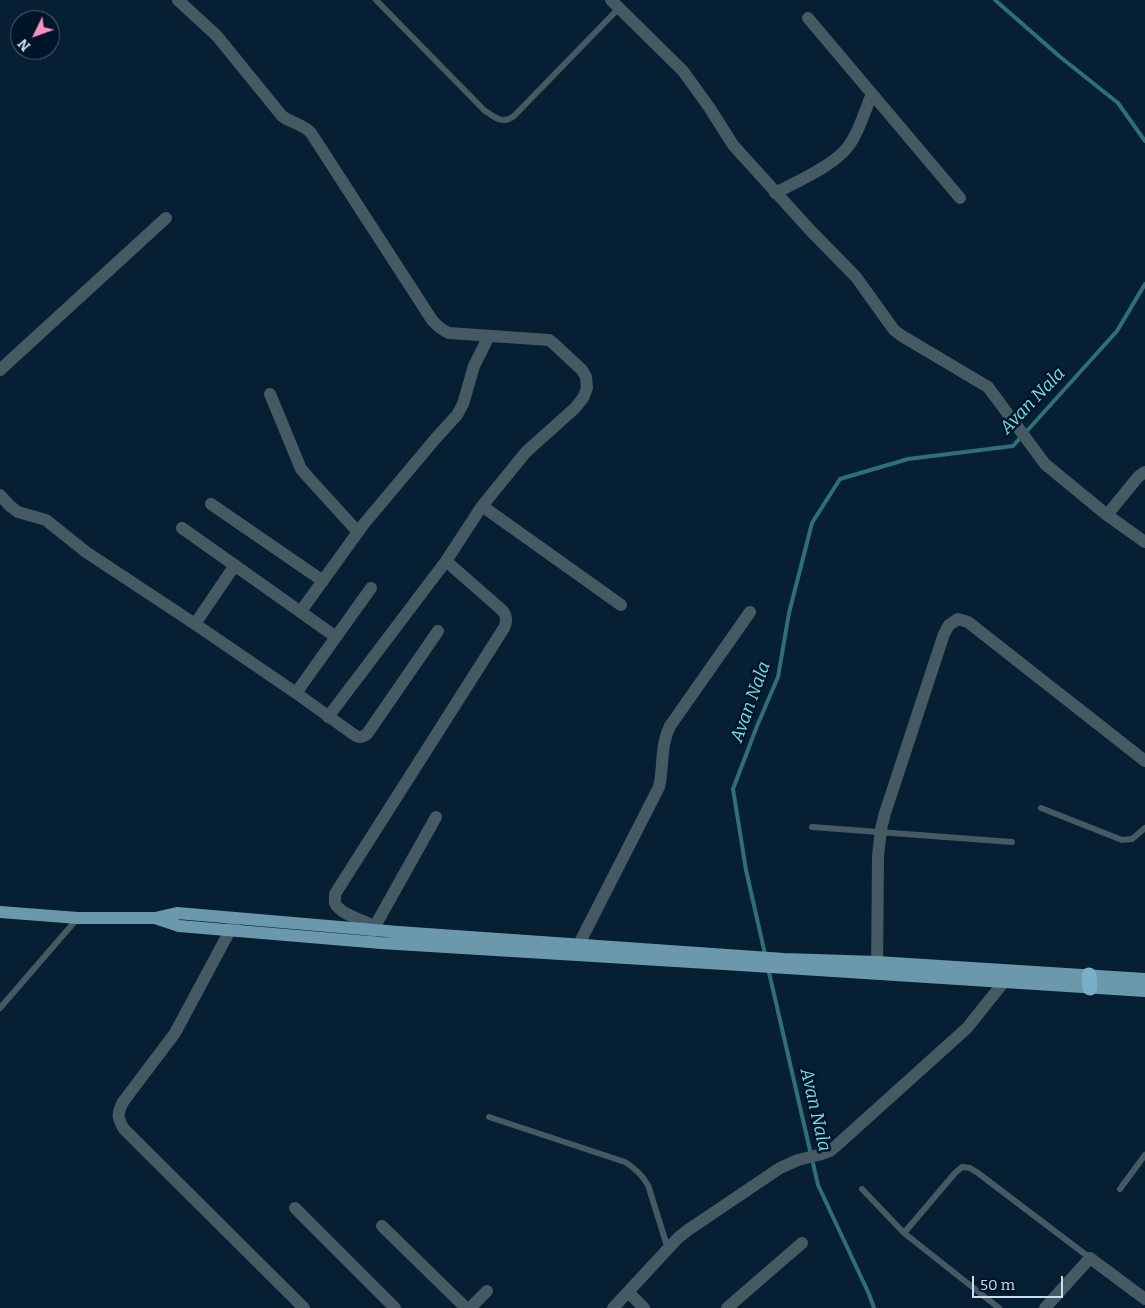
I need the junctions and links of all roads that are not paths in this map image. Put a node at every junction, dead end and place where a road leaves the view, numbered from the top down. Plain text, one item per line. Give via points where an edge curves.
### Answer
1 (178, 0) edge
2 (376, 0) edge
3 (615, 4) edge
4 (808, 18) dead end
5 (872, 94) junction
6 (776, 193) junction
7 (960, 198) dead end
8 (166, 218) dead end
9 (489, 336) junction
10 (0, 370) edge
11 (270, 394) dead end
12 (1145, 472) edge
13 (0, 495) edge
14 (211, 504) dead end
15 (482, 506) junction
16 (1107, 515) junction
17 (182, 528) dead end
18 (358, 532) junction
19 (1144, 538) edge
20 (446, 560) junction
21 (235, 565) junction
22 (323, 580) junction
23 (371, 588) dead end
24 (621, 605) dead end
25 (301, 612) junction
26 (750, 612) dead end
27 (195, 624) junction
28 (438, 631) dead end
29 (336, 636) junction
30 (296, 693) junction
31 (328, 717) junction
32 (1145, 761) edge
33 (1040, 808) dead end
34 (436, 817) dead end
35 (812, 826) dead end
36 (1145, 828) edge
37 (880, 833) junction
38 (1012, 842) dead end
39 (0, 912) edge
40 (78, 918) junction
41 (233, 924) junction
42 (374, 928) junction
43 (368, 942) junction
44 (579, 944) junction
45 (724, 959) junction
46 (877, 969) junction
47 (1145, 979) edge
48 (1090, 982) junction
49 (1003, 983) junction
50 (1145, 991) edge
51 (0, 1008) edge
52 (489, 1118) dead end
53 (1145, 1155) edge
54 (862, 1189) dead end
55 (1120, 1189) dead end
56 (295, 1208) dead end
57 (382, 1226) dead end
58 (904, 1232) junction
59 (802, 1242) dead end
60 (668, 1249) junction
61 (1090, 1258) junction
62 (487, 1290) dead end
63 (628, 1292) junction
64 (1145, 1299) edge
65 (304, 1308) edge
66 (395, 1308) edge
67 (468, 1308) edge
68 (614, 1308) edge
69 (644, 1308) edge
70 (727, 1308) edge
71 (999, 1308) edge
72 (1044, 1308) edge

1 - 9 street via 217,36 282,116 311,133 432,320 449,333
2 - 3 lane via 484,110 502,121 514,116
3 - 6 street via 679,67 733,145
4 - 5 street
5 - 6 street via 849,146 828,164
5 - 7 street
6 - 16 street via 856,277 894,330 988,387 1046,464
8 - 10 street
9 - 15 street via 553,342 582,370 587,388 575,408 526,452
9 - 18 street via 474,366 457,415
11 - 18 street via 302,469
12 - 16 street
13 - 27 street via 18,512 46,520 86,552
14 - 22 street
15 - 20 street
15 - 24 street
16 - 19 street
17 - 21 street
18 - 22 street
20 - 31 street
20 - 42 street via 503,611 506,622 335,894 338,907
21 - 25 street
21 - 27 street
22 - 25 street
23 - 29 street
25 - 29 street
26 - 44 street via 670,726 664,744 659,787
27 - 30 street
28 - 31 street via 367,734 359,738
29 - 30 street
30 - 31 street
32 - 37 street via 968,622 958,619 944,634
33 - 36 lane via 1122,840 1132,840
34 - 42 street
35 - 37 lane
37 - 38 lane
37 - 46 street
39 - 40 main road
40 - 41 main road via 155,918 179,926
40 - 51 lane
41 - 42 main road
41 - 43 main road
41 - 65 street via 175,1033 123,1102 118,1120
42 - 43 street
42 - 44 main road
43 - 45 main road
44 - 45 main road
45 - 46 main road
46 - 48 main road
46 - 49 main road
47 - 48 main road
48 - 49 main road
48 - 50 main road
49 - 60 street via 967,1028 830,1151 780,1168 688,1230
52 - 60 lane via 625,1162 636,1169 648,1185
53 - 55 lane
54 - 58 lane
56 - 66 street
57 - 67 street
58 - 61 lane via 955,1173 962,1167 970,1168
58 - 71 lane
59 - 70 street
60 - 63 street
61 - 64 street
61 - 72 street
62 - 67 street
63 - 68 street
63 - 69 street

